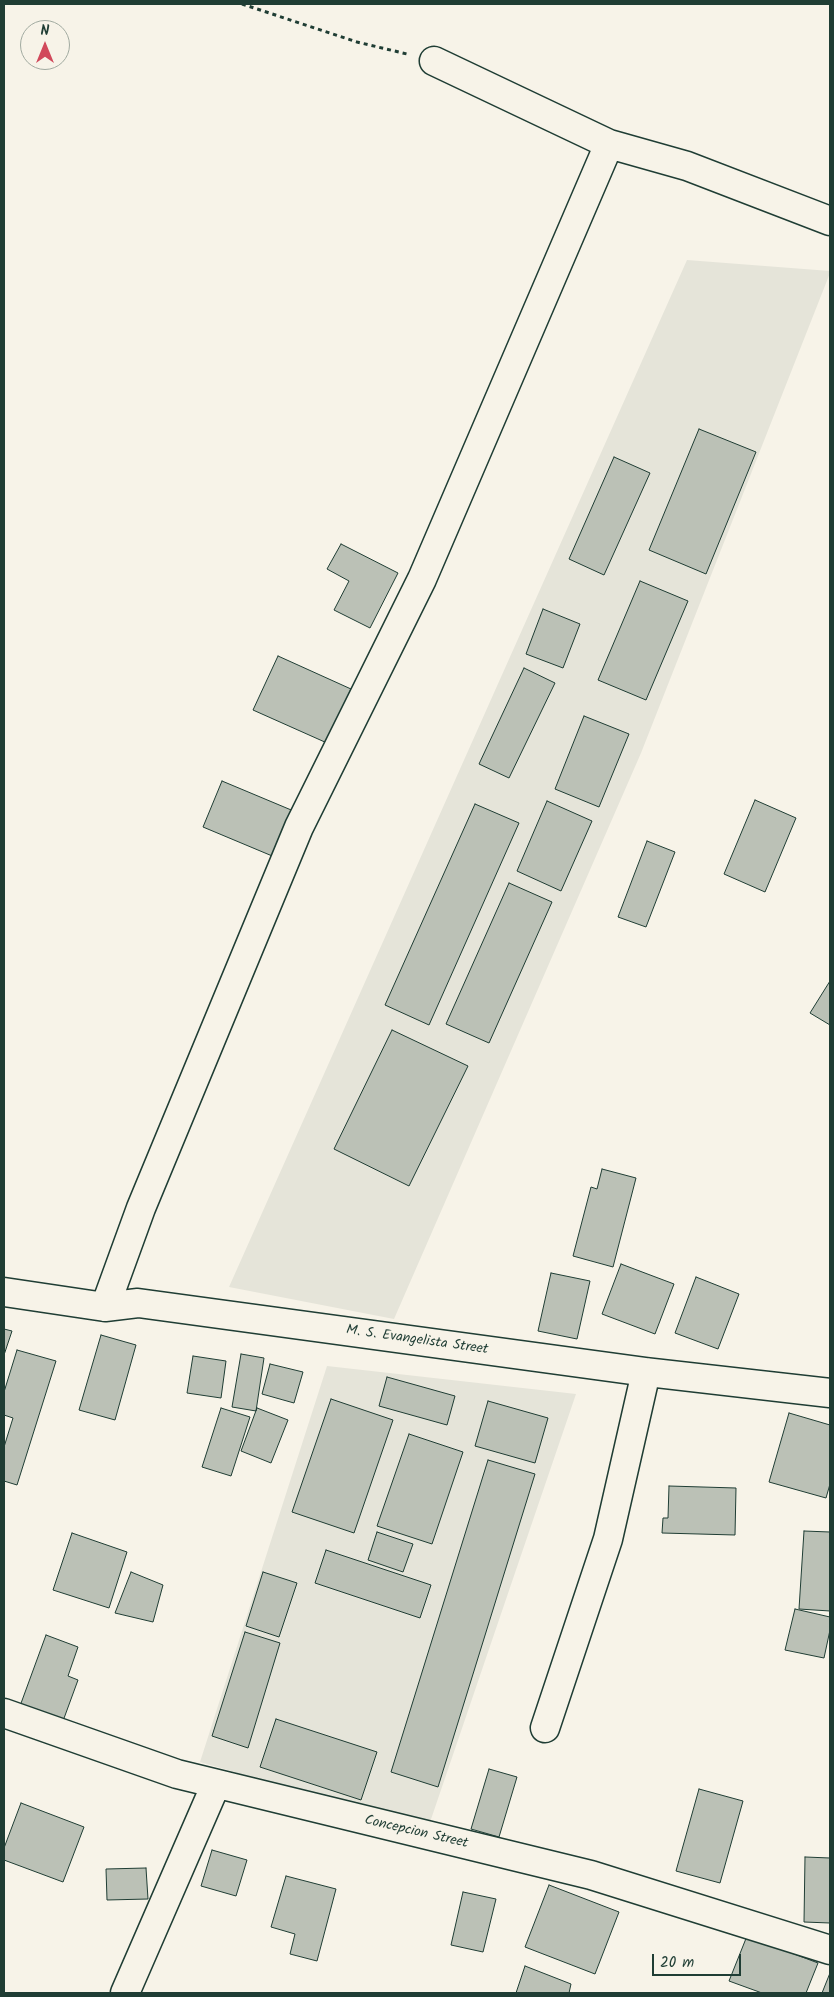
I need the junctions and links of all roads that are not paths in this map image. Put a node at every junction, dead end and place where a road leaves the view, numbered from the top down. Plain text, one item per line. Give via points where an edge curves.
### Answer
1 (434, 61) road end
2 (609, 144) junction
3 (830, 221) edge
4 (4, 1292) edge
5 (105, 1307) junction
6 (646, 1372) junction
7 (830, 1393) edge
8 (4, 1713) edge
9 (545, 1728) dead end
10 (216, 1784) junction
11 (830, 1950) edge
12 (125, 1993) edge

1 - 2 street
2 - 3 street via 687,166
2 - 5 street via 422,579 299,827 141,1208
4 - 5 street, M. S. Evangelista Street
5 - 6 street, M. S. Evangelista Street via 138,1303
6 - 7 street, M. S. Evangelista Street
6 - 9 street via 608,1539
8 - 10 street, Concepcion Street via 177,1774
10 - 11 street, Concepcion Street via 591,1875
10 - 12 street

